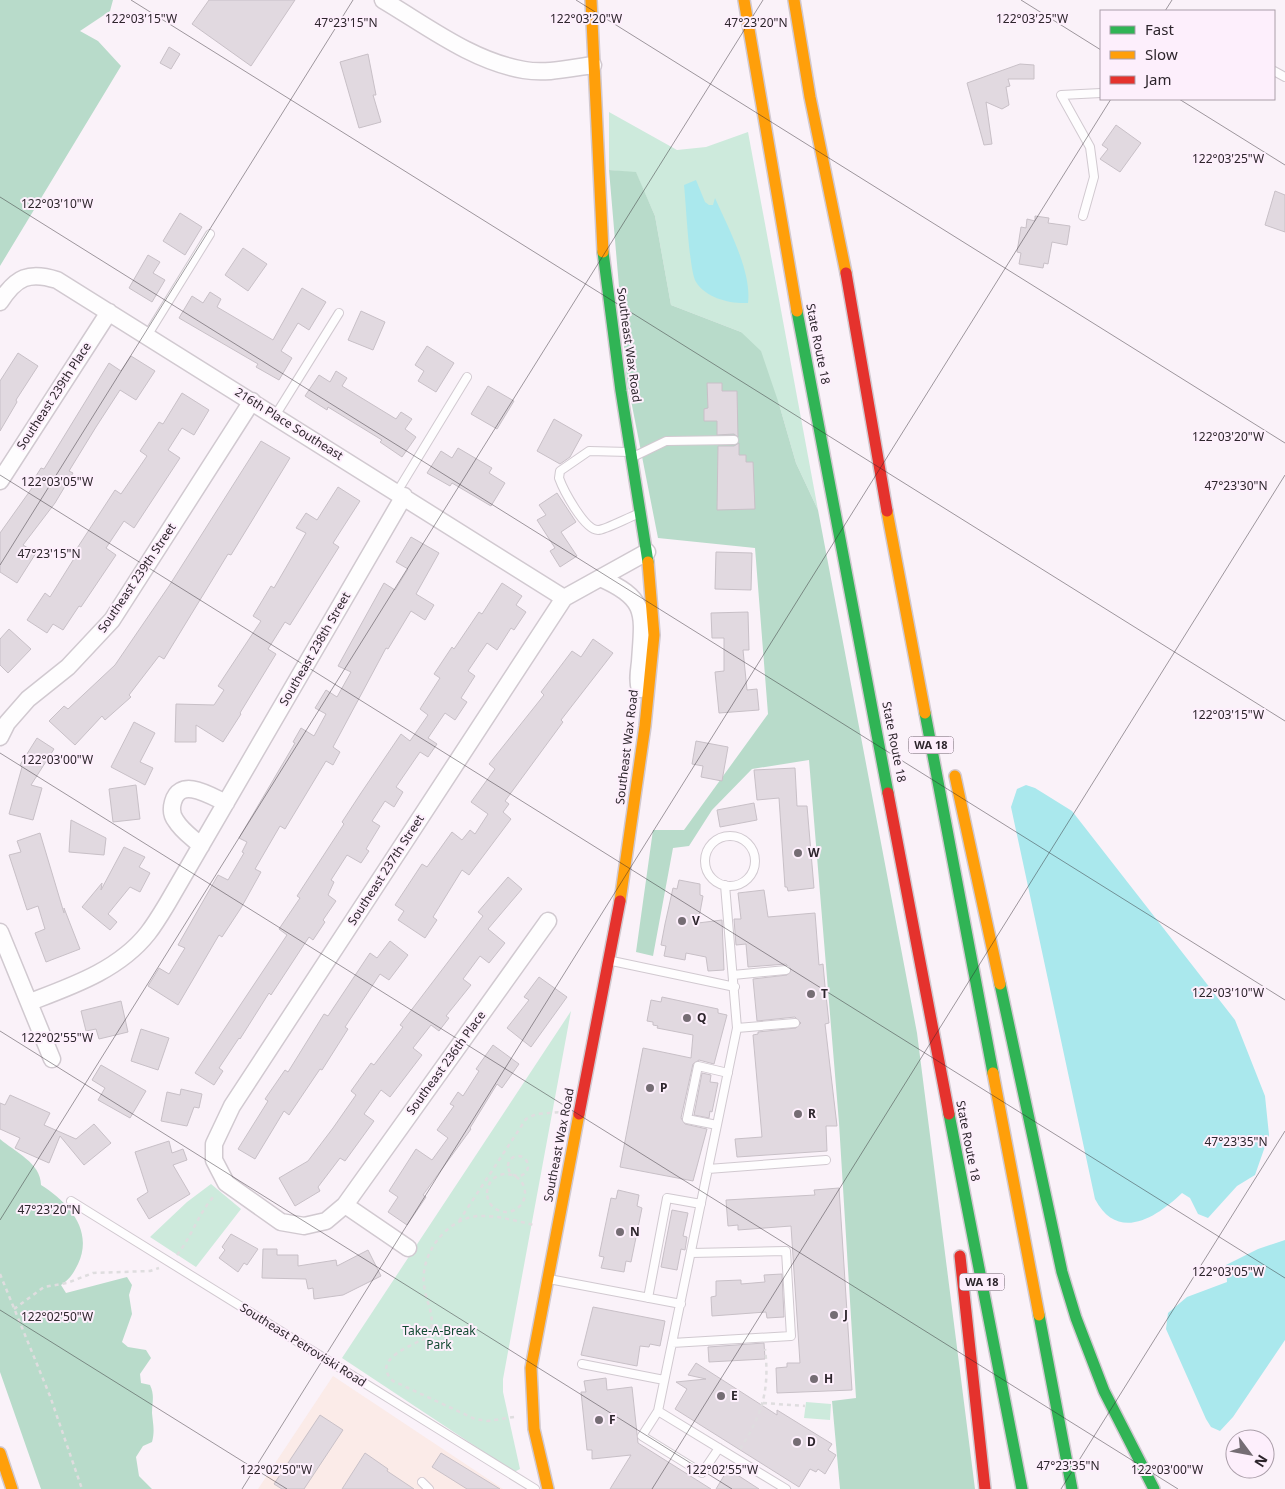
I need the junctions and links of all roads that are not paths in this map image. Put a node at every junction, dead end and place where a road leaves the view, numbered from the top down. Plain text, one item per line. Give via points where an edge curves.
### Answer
1 (383, 0) edge
2 (591, 0) edge
3 (744, 0) edge
4 (794, 0) edge
5 (593, 65) junction
6 (1100, 93) edge
7 (1083, 216) dead end
8 (210, 234) dead end
9 (0, 302) edge
10 (109, 312) junction
11 (339, 313) dead end
12 (147, 336) junction
13 (467, 377) dead end
14 (252, 401) junction
15 (275, 416) junction
16 (734, 440) dead end
17 (631, 455) junction
18 (0, 481) edge
19 (400, 494) junction
20 (640, 514) junction
21 (889, 523) junction
22 (647, 552) junction
23 (600, 578) junction
24 (564, 598) junction
25 (929, 667) dead end
26 (646, 710) junction
27 (0, 736) edge
28 (952, 763) dead end
29 (226, 803) junction
30 (201, 846) junction
31 (725, 886) junction
32 (548, 922) dead end
33 (0, 932) edge
34 (610, 960) junction
35 (786, 970) dead end
36 (733, 976) junction
37 (735, 987) junction
38 (30, 1002) junction
39 (795, 1023) dead end
40 (737, 1028) junction
41 (52, 1059) dead end
42 (728, 1073) junction
43 (941, 1076) junction
44 (717, 1125) junction
45 (826, 1160) dead end
46 (708, 1169) junction
47 (226, 1182) joint
48 (71, 1201) dead end
49 (701, 1204) junction
50 (345, 1205) junction
51 (955, 1205) dead end
52 (959, 1244) dead end
53 (408, 1248) dead end
54 (691, 1253) junction
55 (547, 1279) junction
56 (648, 1298) junction
57 (681, 1304) junction
58 (672, 1343) junction
59 (582, 1364) dead end
60 (664, 1380) junction
61 (658, 1411) junction
62 (719, 1448) junction
63 (0, 1453) edge
64 (422, 1482) dead end
65 (11, 1488) edge
66 (429, 1489) edge
67 (535, 1489) edge
68 (548, 1489) edge
69 (786, 1489) edge
70 (985, 1489) edge
71 (1022, 1489) edge
72 (1072, 1489) edge
73 (1154, 1489) edge

1 - 5 street via 461,47 497,63 524,70 548,71
2 - 5 main road, Southeast Wax Road
3 - 43 main road, State Route 18 / WA 18 via 792,284
4 - 21 main road, WA 18
5 - 17 main road, Southeast Wax Road via 603,252
6 - 7 lane via 1061,95 1090,147 1094,177
8 - 12 lane
9 - 10 street, 216th Place Southeast via 9,288 26,276 39,275 57,280
10 - 12 street, 216th Place Southeast
10 - 18 street, Southeast 239th Place
11 - 15 lane
12 - 14 street, 216th Place Southeast
13 - 19 lane
14 - 15 street, 216th Place Southeast
14 - 27 street, Southeast 239th Street via 112,620 68,667 28,699 7,722
15 - 19 street, 216th Place Southeast
16 - 17 lane via 666,441
17 - 20 main road, Southeast Wax Road
17 - 20 lane via 589,451 560,471 559,478 570,500 594,529
19 - 24 street, 216th Place Southeast
19 - 29 street, Southeast 238th Street
20 - 22 main road, Southeast Wax Road
21 - 25 main road
21 - 72 main road, WA 18
22 - 23 street, Southeast 237th Street
22 - 26 main road, Southeast Wax Road via 654,635
23 - 24 street, Southeast 237th Street
23 - 26 street via 630,594 638,603 642,618 638,684
24 - 47 street, Southeast 237th Street via 232,1106 214,1144 214,1160
26 - 34 main road, Southeast Wax Road
28 - 73 main road via 1062,1272 1104,1391
29 - 30 street, Southeast 238th Street
29 - 30 street via 188,788 174,798 171,808 174,820
30 - 38 street, Southeast 238th Street via 147,935 120,959 84,981
31 - 31 lane via 747,879 754,864 747,843 732,836 716,840 706,853 706,870 717,883
31 - 36 lane
32 - 50 street, Southeast 236th Place
33 - 38 street
34 - 37 lane
34 - 55 main road, Southeast Wax Road
35 - 36 lane
36 - 37 lane
37 - 40 lane
38 - 41 street
39 - 40 lane
40 - 42 lane
42 - 44 lane
42 - 44 lane via 698,1066 687,1119
43 - 51 main road
43 - 71 main road, State Route 18 / WA 18
44 - 46 lane
45 - 46 lane
46 - 49 lane
47 - 50 street, Southeast 236th Place via 281,1222 304,1226 326,1221
48 - 67 lane, Southeast Petroviski Road
49 - 54 lane
49 - 56 lane via 668,1198
50 - 53 street
52 - 70 main road
54 - 57 lane
54 - 58 lane via 786,1251 791,1336
55 - 56 lane
55 - 68 main road, Southeast Wax Road via 531,1368 531,1414 535,1444
56 - 57 lane
57 - 58 lane
58 - 60 lane
59 - 60 lane
60 - 61 lane
61 - 62 lane
61 - 62 lane via 642,1436 702,1473
62 - 69 lane
63 - 65 main road
64 - 66 lane

